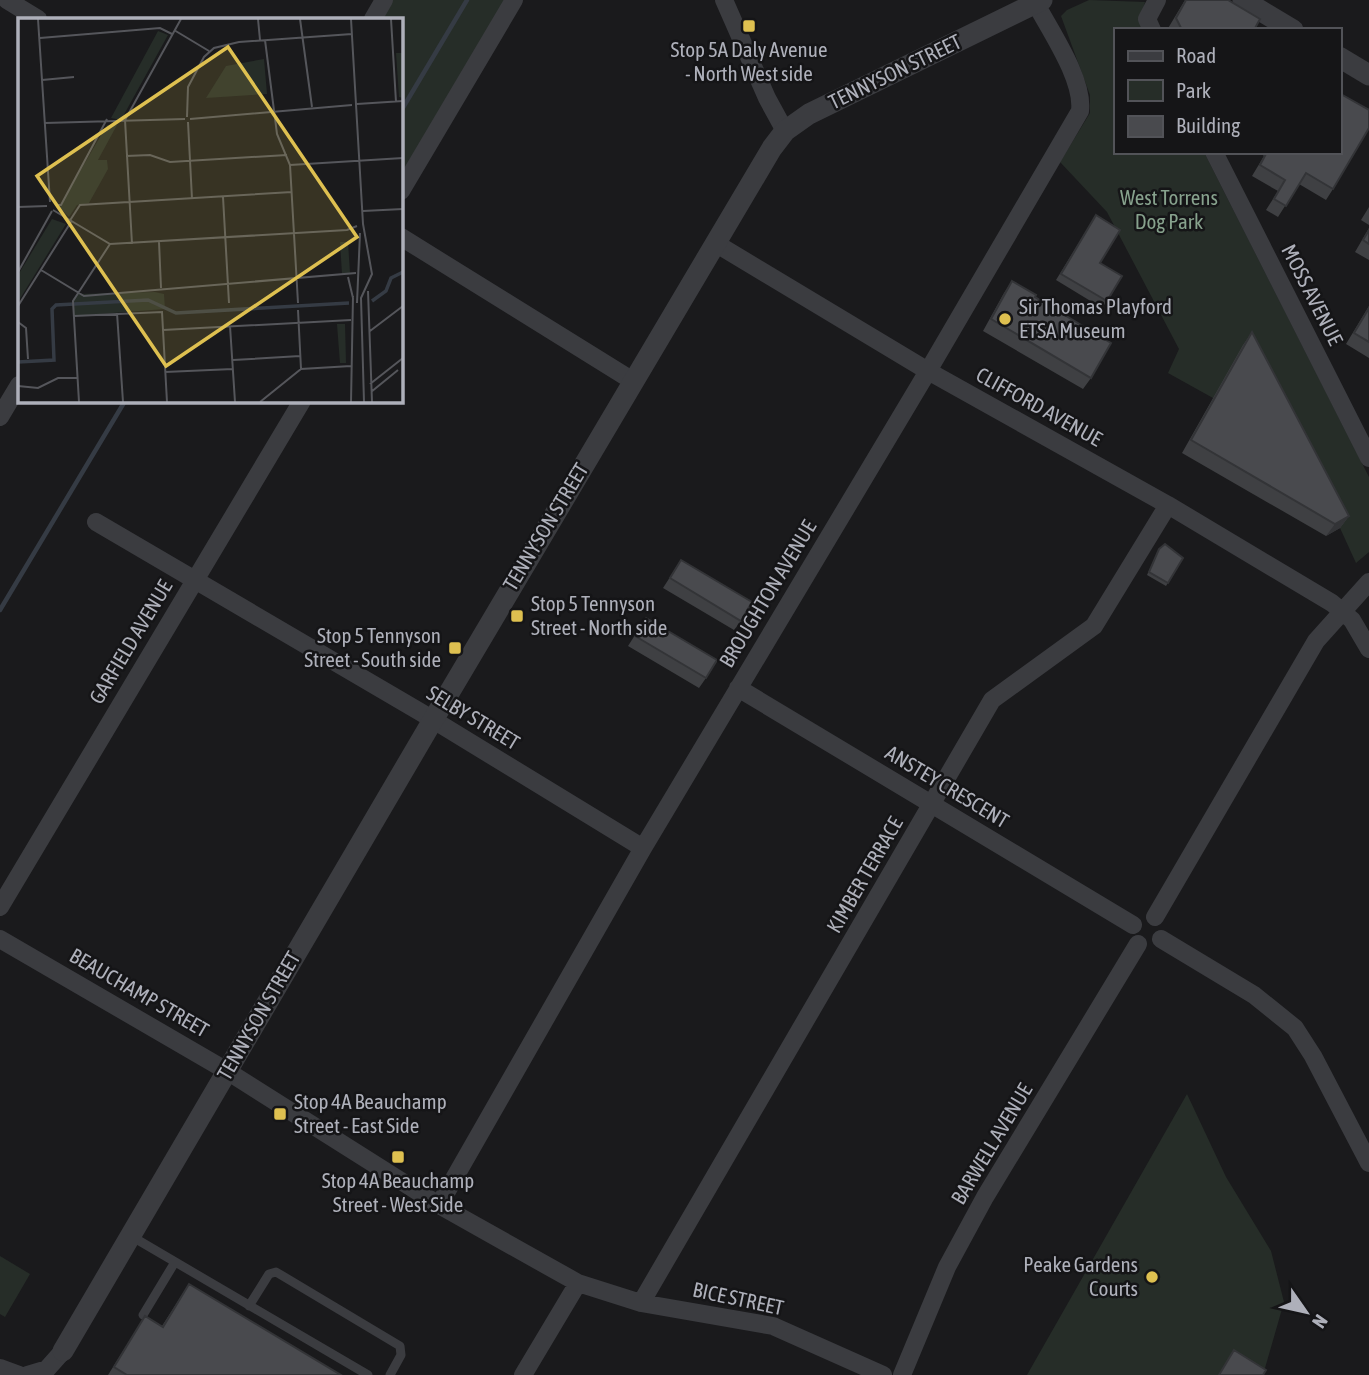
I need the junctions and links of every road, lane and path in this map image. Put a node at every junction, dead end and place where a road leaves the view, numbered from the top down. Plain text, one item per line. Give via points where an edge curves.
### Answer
1 (7, 0) edge
2 (384, 0) edge
3 (514, 0) edge
4 (724, 0) edge
5 (1157, 0) edge
6 (1243, 0) edge
7 (1035, 2) edge
8 (36, 18) edge
9 (374, 18) edge
10 (1151, 28) edge
11 (1290, 28) edge
12 (1341, 58) edge
13 (1369, 75) edge
14 (785, 131) junction
15 (1215, 154) edge
16 (402, 189) edge
17 (402, 238) edge
18 (715, 243) junction
19 (928, 371) junction
20 (633, 381) junction
21 (18, 387) edge
22 (301, 402) edge
23 (0, 416) edge
24 (1369, 458) edge
25 (1168, 505) junction
26 (96, 522) dead end
27 (195, 579) junction
28 (1369, 582) edge
29 (1341, 611) junction
30 (1369, 649) edge
31 (738, 688) junction
32 (433, 720) junction
33 (932, 804) junction
34 (643, 848) junction
35 (0, 907) edge
36 (1155, 917) junction
37 (1133, 925) junction
38 (0, 939) edge
39 (1161, 939) junction
40 (1138, 944) junction
41 (227, 1071) junction
42 (1369, 1163) edge
43 (439, 1205) junction
44 (130, 1236) junction
45 (175, 1262) junction
46 (578, 1283) junction
47 (641, 1303) junction
48 (249, 1306) junction
49 (143, 1315) edge
50 (63, 1351) junction
51 (0, 1368) edge
52 (19, 1375) edge
53 (27, 1375) edge
54 (53, 1375) edge
55 (368, 1375) edge
56 (390, 1375) edge
57 (523, 1375) edge
58 (883, 1375) edge
59 (902, 1375) edge

1 - 8 street
2 - 9 street
3 - 16 street
4 - 14 street
5 - 10 street via 1147,19
6 - 11 street
7 - 14 street, TENNYSON STREET via 810,114
7 - 19 street, BROUGHTON AVENUE via 1078,84 1080,111
12 - 13 street
14 - 18 street, TENNYSON STREET
15 - 24 street, MOSS AVENUE
17 - 20 street
18 - 19 street, CLIFFORD AVENUE
18 - 20 street, TENNYSON STREET
19 - 25 street, CLIFFORD AVENUE
19 - 31 street, BROUGHTON AVENUE
20 - 32 street, TENNYSON STREET
21 - 23 street
22 - 27 street, GARFIELD AVENUE
25 - 29 street, CLIFFORD AVENUE
25 - 33 street, KIMBER TERRACE via 1094,626 992,701
26 - 27 street, SELBY STREET
27 - 32 street, SELBY STREET
27 - 35 street, GARFIELD AVENUE
28 - 29 street
29 - 30 street, CLIFFORD AVENUE via 1352,620
29 - 36 street via 1317,641
31 - 33 street, ANSTEY CRESCENT
31 - 34 street, BROUGHTON AVENUE
32 - 34 street, SELBY STREET
32 - 41 street, TENNYSON STREET
33 - 37 street, ANSTEY CRESCENT
33 - 47 street, KIMBER TERRACE
34 - 43 street, BROUGHTON AVENUE
36 - 37 street via 1145,915
36 - 39 street via 1163,929
37 - 40 street via 1132,936
38 - 41 street, BEAUCHAMP STREET
39 - 40 street via 1149,947
39 - 42 street via 1254,995 1295,1028
40 - 59 street, BARWELL AVENUE via 985,1197 947,1267
41 - 43 street, BEAUCHAMP STREET
41 - 44 street, TENNYSON STREET
43 - 46 street, BEAUCHAMP STREET
44 - 45 lane
44 - 50 street, TENNYSON STREET
45 - 48 lane
45 - 49 lane
46 - 47 street, BICE STREET
46 - 57 street
47 - 58 street, BICE STREET via 773,1326
48 - 55 lane
48 - 56 lane via 269,1274 276,1272 400,1346 401,1356
50 - 53 street, TENNYSON STREET via 47,1369
50 - 54 street, TENNYSON STREET
51 - 52 street

